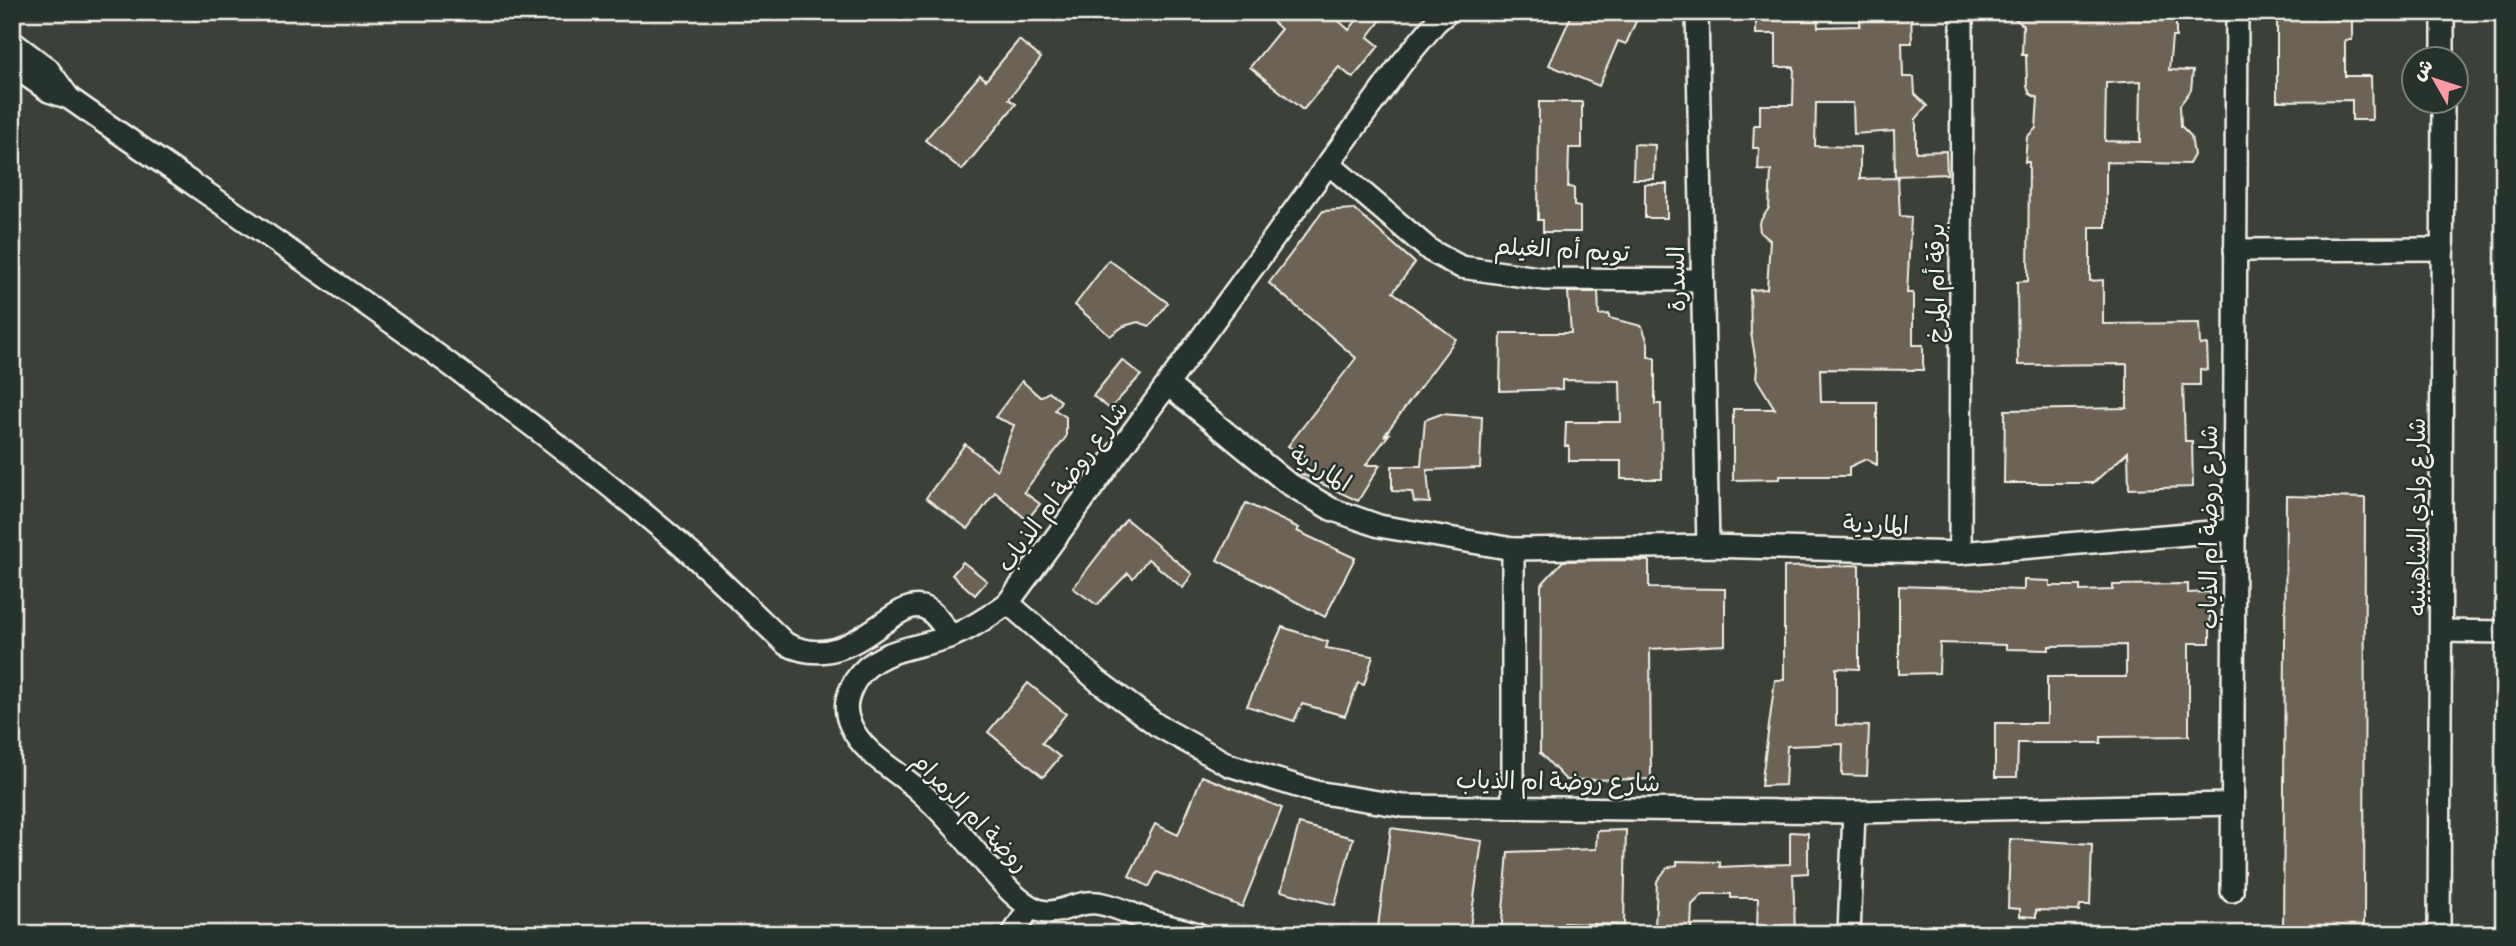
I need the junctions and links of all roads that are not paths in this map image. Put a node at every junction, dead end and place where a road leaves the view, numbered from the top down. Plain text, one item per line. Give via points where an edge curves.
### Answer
1 (1448, 12) edge
2 (1697, 12) edge
3 (1962, 12) edge
4 (2237, 12) edge
5 (2444, 12) edge
6 (12, 42) edge
7 (2443, 46) edge
8 (12, 65) edge
9 (69, 98) junction
10 (2443, 116) edge
11 (1329, 164) junction
12 (2443, 249) junction
13 (2235, 250) junction
14 (1702, 280) junction
15 (1168, 385) junction
16 (2235, 530) junction
17 (1708, 545) junction
18 (1513, 549) junction
19 (1960, 553) junction
20 (1008, 603) junction
21 (2441, 631) junction
22 (2504, 632) edge
23 (951, 636) junction
24 (2231, 804) junction
25 (1513, 806) junction
26 (1854, 811) junction
27 (2232, 891) dead end
28 (1030, 906) junction
29 (1013, 934) edge
30 (1198, 934) edge
31 (1849, 934) edge
32 (2439, 934) edge

1 - 11 street, شارع روضة ام الذياب via 1401,64
2 - 14 street, السدرة
3 - 19 street, برقة أم المرخ
4 - 13 street, شارع روضة ام الذياب
5 - 7 street
6 - 9 street via 48,69
8 - 9 street via 49,91
9 - 23 street via 547,437 676,540 786,644 816,653 840,649 917,606 930,611
10 - 12 street, شارع وادي الشاهينيه
11 - 14 street, تويم أم الغيلم via 1432,251 1461,267 1545,279
11 - 15 street, شارع روضة ام الذياب
12 - 13 street
12 - 21 street, شارع وادي الشاهينيه
13 - 16 street, شارع روضة ام الذياب
14 - 17 street, السدرة
15 - 18 street, الماردية via 1286,482 1331,509 1379,526
15 - 20 street, شارع روضة ام الذياب
16 - 19 street, الماردية
16 - 24 street, شارع روضة ام الذياب
17 - 18 street, الماردية
17 - 19 street, الماردية
18 - 25 street
20 - 23 street, روضة ام الرمرام
20 - 25 street, شارع روضة ام الذياب via 1157,725 1229,765 1316,792 1403,806
21 - 22 street
21 - 32 street, شارع وادي الشاهينيه
23 - 28 street, روضة ام الرمرام via 893,651 871,663 849,693 847,716 865,747 938,808 1009,890
24 - 26 street, شارع روضة ام الذياب
24 - 27 street, شارع روضة ام الذياب
25 - 26 street, شارع روضة ام الذياب
26 - 31 street
28 - 29 street
28 - 30 street, روضة ام الرمرام via 1048,913 1095,903

